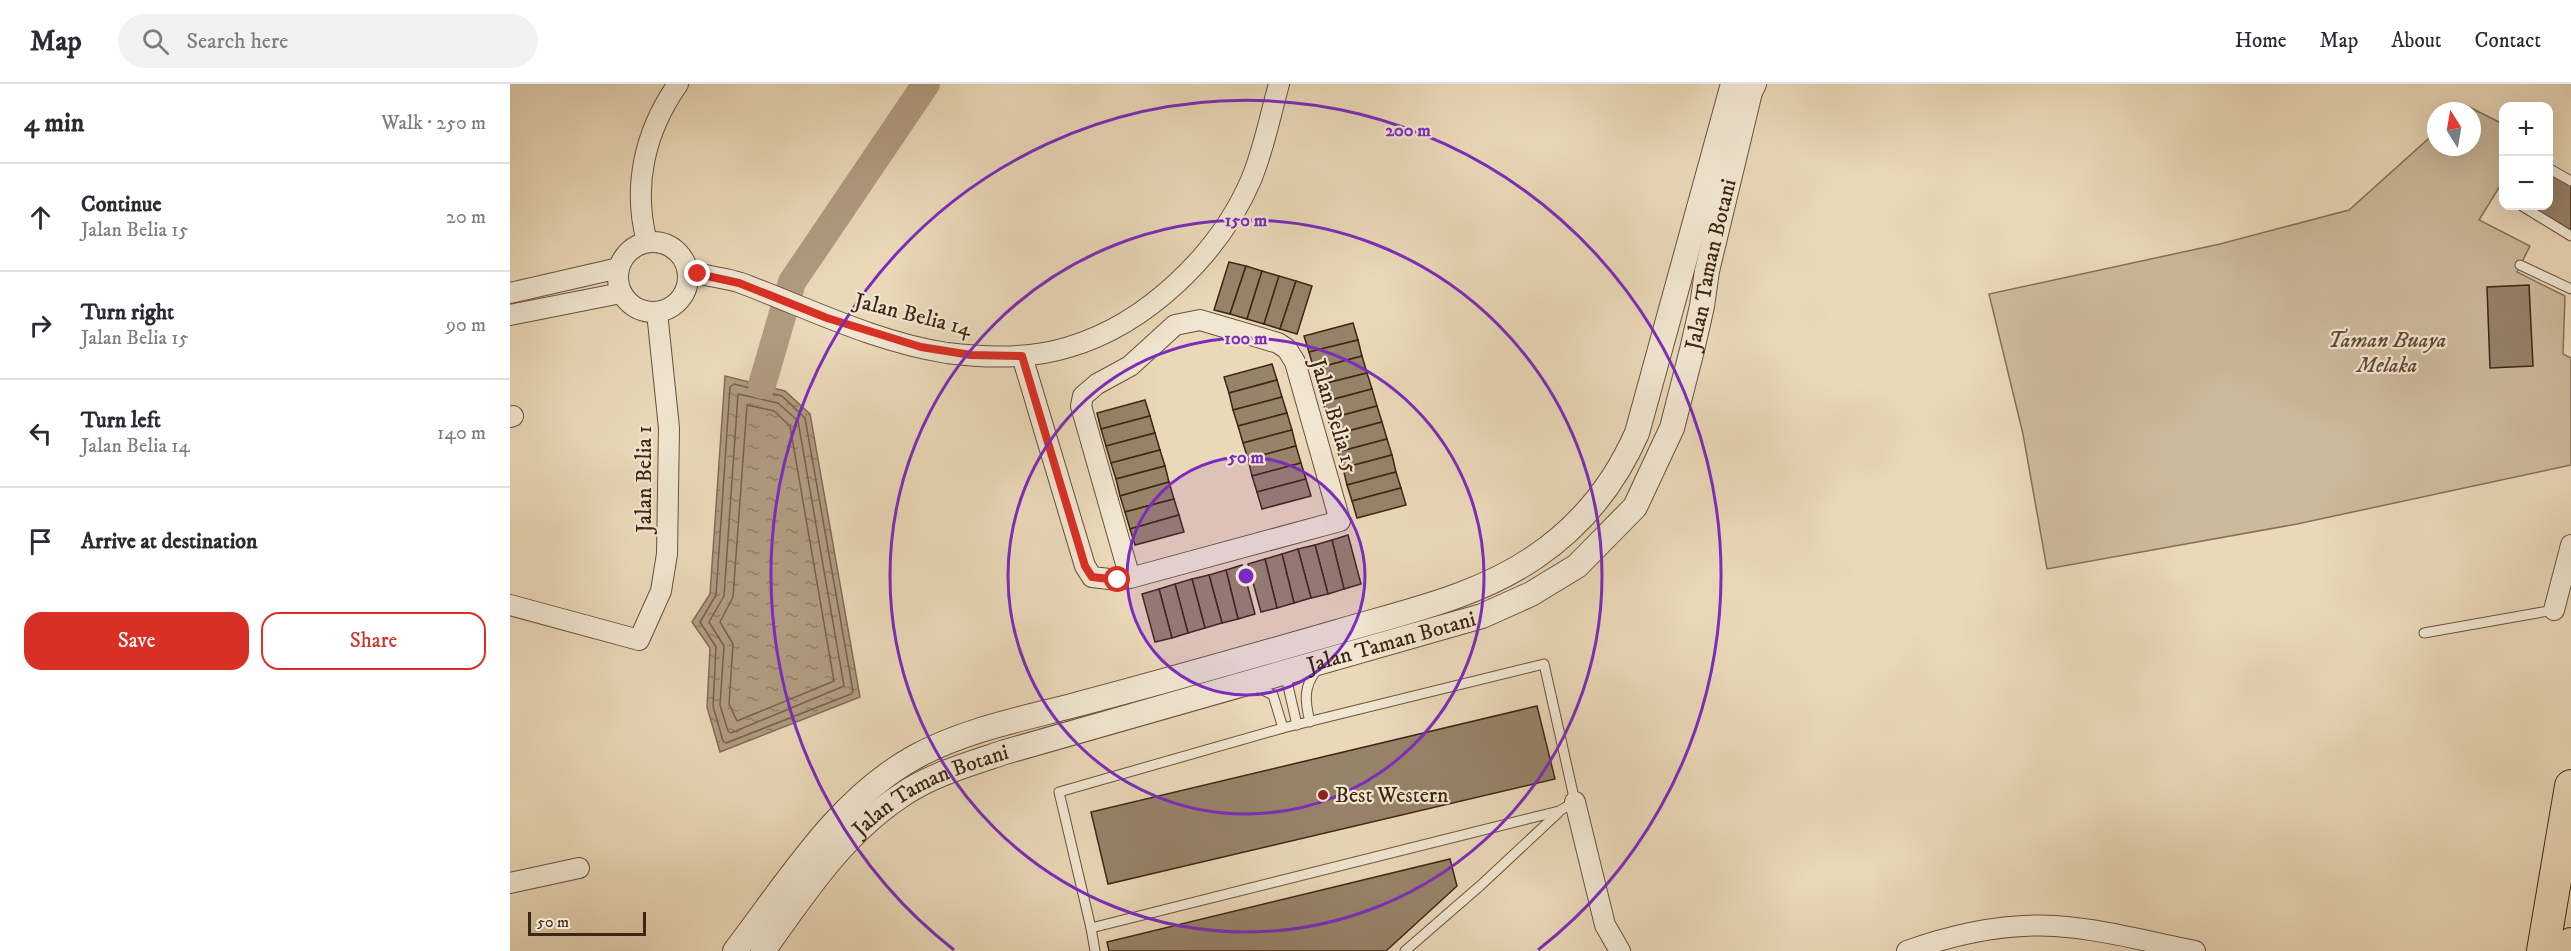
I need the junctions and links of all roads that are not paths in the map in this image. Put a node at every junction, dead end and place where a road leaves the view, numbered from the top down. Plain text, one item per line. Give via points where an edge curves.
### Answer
1 (678, 84) edge
2 (1279, 84) edge
3 (1733, 84) edge
4 (1754, 84) edge
5 (2553, 171) edge
6 (2571, 181) edge
7 (2529, 210) edge
8 (2571, 236) edge
9 (646, 242) junction
10 (2520, 266) dead end
11 (619, 268) junction
12 (688, 270) junction
13 (2571, 289) edge
14 (621, 292) junction
15 (510, 293) edge
16 (657, 312) junction
17 (510, 315) edge
18 (1022, 356) junction
19 (2571, 545) edge
20 (1130, 578) junction
21 (510, 605) edge
22 (2554, 610) joint
23 (2424, 633) dead end
24 (1323, 664) junction
25 (1239, 672) junction
26 (1285, 673) junction
27 (1310, 722) junction
28 (1297, 725) junction
29 (1282, 728) junction
30 (2571, 786) edge
31 (1567, 807) junction
32 (579, 868) dead end
33 (510, 883) edge
34 (2548, 920) junction
35 (1091, 928) junction
36 (2571, 944) edge
37 (735, 951) edge
38 (763, 951) edge
39 (1095, 951) edge
40 (1405, 951) edge
41 (1620, 951) edge
42 (1907, 951) edge
43 (2195, 951) edge
44 (2529, 951) edge
45 (2543, 951) edge
46 (2570, 951) edge

1 - 9 street via 656,120 644,157 640,198
2 - 18 street, Jalan Belia 14 via 1251,180 1199,259 1126,321 1068,347
3 - 25 street, Jalan Taman Botani via 1637,433 1614,478 1587,513 1535,557 1466,592
4 - 24 street, Jalan Taman Botani via 1672,428 1635,507 1577,566 1531,594 1482,616
5 - 6 lane
7 - 8 lane
9 - 11 street via 629,251
9 - 12 street via 669,244 685,260
10 - 13 lane
11 - 14 street
11 - 15 street
12 - 16 street via 685,293 668,309
12 - 18 street, Jalan Belia 14 via 739,283 827,318 946,352
14 - 16 street via 636,308
14 - 17 street
16 - 21 street, Jalan Belia 1 via 669,428 667,554 661,591 639,640
18 - 20 street, Jalan Belia 15 via 1085,566 1092,577
19 - 22 street
20 - 20 street, Jalan Belia 15 via 1340,521 1295,362 1278,343 1200,320 1187,321 1175,326 1130,366 1083,396 1081,406
22 - 23 lane
24 - 26 street, Jalan Taman Botani
24 - 27 lane via 1307,686 1305,699
25 - 26 street via 1263,663
25 - 29 lane via 1273,695
25 - 37 street, Jalan Taman Botani via 995,727 916,757 870,789 834,825
25 - 38 street, Jalan Taman Botani via 941,774 900,796 827,862
26 - 28 lane
27 - 28 lane
27 - 31 lane via 1544,664
28 - 29 lane
29 - 35 lane via 1059,792
30 - 34 highway
31 - 35 lane
31 - 40 lane
31 - 41 street via 1605,925
32 - 33 street
34 - 44 street
34 - 45 highway
35 - 39 lane
36 - 46 highway
42 - 43 street via 1988,929 2046,926

